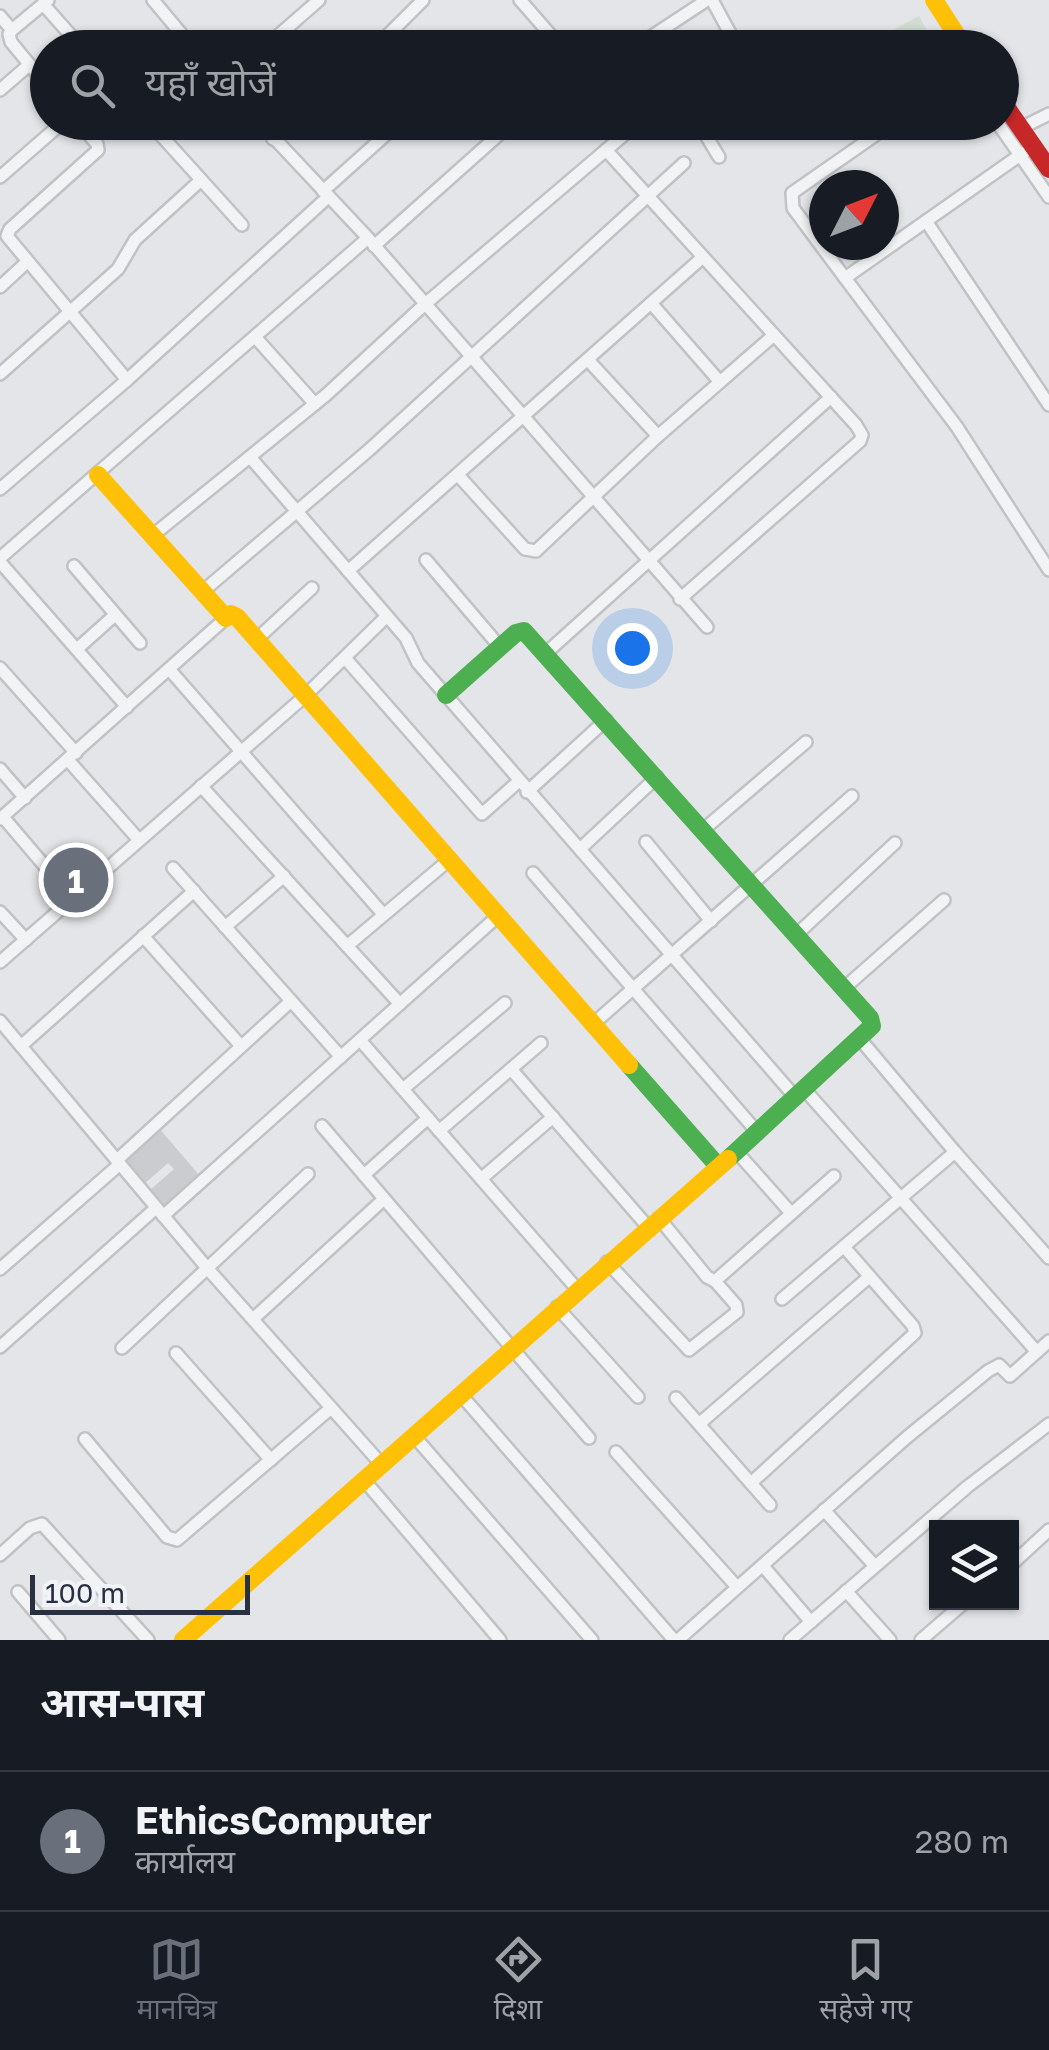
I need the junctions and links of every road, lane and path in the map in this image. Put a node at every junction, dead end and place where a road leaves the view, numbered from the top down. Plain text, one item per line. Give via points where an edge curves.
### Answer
1 (153, 0) edge
2 (319, 0) edge
3 (423, 0) edge
4 (520, 0) edge
5 (709, 0) edge
6 (45, 2) edge
7 (940, 2) edge
8 (0, 16) edge
9 (12, 30) junction
10 (68, 30) edge
11 (179, 30) edge
12 (285, 30) edge
13 (392, 30) edge
14 (546, 30) edge
15 (668, 30) edge
16 (727, 30) edge
17 (955, 30) edge
18 (29, 65) joint
19 (0, 90) edge
20 (1049, 114) edge
21 (1019, 125) edge
22 (1021, 128) junction
23 (42, 140) edge
24 (94, 140) edge
25 (165, 140) edge
26 (276, 140) edge
27 (382, 140) edge
28 (492, 140) edge
29 (618, 140) edge
30 (708, 140) edge
31 (868, 140) edge
32 (1016, 140) edge
33 (606, 150) junction
34 (1026, 150) junction
35 (719, 158) dead end
36 (684, 163) dead end
37 (1049, 169) edge
38 (0, 177) edge
39 (201, 180) junction
40 (326, 194) junction
41 (648, 196) junction
42 (1049, 197) edge
43 (0, 218) edge
44 (926, 220) junction
45 (242, 225) dead end
46 (10, 229) junction
47 (371, 242) junction
48 (704, 256) junction
49 (27, 262) junction
50 (845, 278) junction
51 (0, 287) edge
52 (651, 303) junction
53 (424, 306) junction
54 (70, 312) junction
55 (774, 335) junction
56 (256, 338) junction
57 (469, 356) junction
58 (588, 360) junction
59 (0, 374) edge
60 (127, 380) junction
61 (720, 382) junction
62 (831, 397) junction
63 (315, 404) junction
64 (1049, 405) edge
65 (522, 418) junction
66 (658, 436) junction
67 (250, 457) junction
68 (98, 474) junction
69 (458, 475) junction
70 (0, 488) edge
71 (593, 496) junction
72 (296, 512) junction
73 (152, 536) junction
74 (0, 560) edge
75 (426, 560) dead end
76 (648, 560) junction
77 (74, 566) dead end
78 (348, 570) junction
79 (1049, 570) edge
80 (312, 588) dead end
81 (202, 592) junction
82 (680, 599) junction
83 (115, 615) junction
84 (387, 616) junction
85 (226, 618) junction
86 (707, 627) dead end
87 (256, 640) junction
88 (140, 643) dead end
89 (500, 648) junction
90 (76, 649) junction
91 (546, 653) junction
92 (344, 658) junction
93 (0, 668) edge
94 (170, 669) junction
95 (446, 695) junction
96 (305, 696) junction
97 (128, 707) junction
98 (606, 720) junction
99 (806, 742) dead end
100 (240, 751) junction
101 (72, 756) junction
102 (0, 770) edge
103 (657, 776) junction
104 (201, 786) junction
105 (523, 786) junction
106 (852, 796) dead end
107 (25, 798) junction
108 (2, 818) edge
109 (703, 830) junction
110 (139, 840) junction
111 (646, 842) dead end
112 (895, 843) dead end
113 (580, 849) junction
114 (449, 860) junction
115 (173, 868) dead end
116 (533, 874) dead end
117 (284, 876) junction
118 (752, 885) junction
119 (194, 891) junction
120 (72, 898) junction
121 (944, 900) dead end
122 (0, 912) edge
123 (383, 914) junction
124 (498, 916) junction
125 (711, 921) junction
126 (226, 927) junction
127 (796, 935) junction
128 (144, 936) junction
129 (26, 940) junction
130 (347, 946) junction
131 (672, 954) junction
132 (0, 962) edge
133 (634, 988) junction
134 (844, 989) junction
135 (291, 1001) junction
136 (505, 1003) dead end
137 (400, 1004) junction
138 (0, 1021) edge
139 (594, 1024) junction
140 (860, 1039) junction
141 (360, 1040) junction
142 (540, 1043) dead end
143 (21, 1046) junction
144 (242, 1046) junction
145 (341, 1057) junction
146 (510, 1069) junction
147 (403, 1089) junction
148 (800, 1094) junction
149 (553, 1117) junction
150 (428, 1118) junction
151 (322, 1126) dead end
152 (439, 1131) junction
153 (758, 1133) junction
154 (736, 1151) junction
155 (955, 1152) junction
156 (119, 1162) junction
157 (718, 1166) junction
158 (308, 1174) dead end
159 (364, 1174) junction
160 (834, 1176) dead end
161 (481, 1179) junction
162 (384, 1199) junction
163 (902, 1200) junction
164 (159, 1212) junction
165 (791, 1213) junction
166 (654, 1222) junction
167 (845, 1248) junction
168 (1049, 1258) edge
169 (607, 1262) junction
170 (208, 1268) junction
171 (0, 1270) edge
172 (869, 1277) junction
173 (715, 1281) junction
174 (577, 1288) junction
175 (782, 1299) dead end
176 (557, 1307) junction
177 (253, 1318) junction
178 (1049, 1341) edge
179 (0, 1347) edge
180 (514, 1347) junction
181 (122, 1348) dead end
182 (1037, 1352) junction
183 (176, 1354) dead end
184 (462, 1396) junction
185 (638, 1398) dead end
186 (676, 1398) dead end
187 (332, 1408) junction
188 (699, 1424) junction
189 (1049, 1424) edge
190 (414, 1436) junction
191 (590, 1438) dead end
192 (84, 1439) dead end
193 (616, 1452) dead end
194 (271, 1460) junction
195 (382, 1465) junction
196 (364, 1480) junction
197 (751, 1483) junction
198 (770, 1505) dead end
199 (824, 1510) junction
200 (1048, 1533) edge
201 (0, 1554) edge
202 (1019, 1558) edge
203 (763, 1566) junction
204 (875, 1566) junction
205 (737, 1588) junction
206 (846, 1591) junction
207 (18, 1592) dead end
208 (957, 1610) edge
209 (810, 1622) junction
210 (59, 1640) edge
211 (148, 1640) edge
212 (183, 1640) edge
213 (500, 1640) edge
214 (592, 1640) edge
215 (676, 1640) edge
216 (790, 1640) edge
217 (890, 1640) edge
218 (921, 1640) edge

1 - 11 street
2 - 12 street
3 - 13 street
4 - 14 street
5 - 15 street
5 - 16 street
6 - 9 street
6 - 10 street
7 - 17 street
8 - 9 street
9 - 18 street via 9,38
18 - 19 street
20 - 22 street
21 - 22 street
22 - 34 street
23 - 38 street
24 - 46 street via 98,150
25 - 39 street
26 - 40 street
27 - 40 street
28 - 47 street
29 - 33 street
30 - 35 street
31 - 50 street via 792,193 790,201
32 - 34 street
33 - 41 street
33 - 53 street
34 - 37 street
34 - 42 street
34 - 44 street
36 - 41 street
39 - 45 street
39 - 54 street
40 - 47 street
40 - 60 street
41 - 48 street
41 - 57 street
43 - 46 street
44 - 50 street
44 - 64 street
46 - 49 street via 7,236
47 - 53 street
47 - 56 street
48 - 52 street
48 - 55 street
49 - 51 street
49 - 54 street
50 - 79 street via 957,427
52 - 58 street
52 - 61 street
53 - 57 street
53 - 63 street
54 - 59 street
54 - 60 street
55 - 61 street
55 - 62 street
56 - 63 street
56 - 68 street
57 - 65 street
57 - 72 street
58 - 65 street
58 - 66 street
60 - 70 street
61 - 66 street
62 - 76 street
62 - 82 street via 860,430 860,442
63 - 67 street
65 - 69 street
65 - 71 street
66 - 71 street
67 - 72 street
67 - 73 street
68 - 73 street
68 - 74 street
69 - 71 street via 532,553
69 - 78 street
71 - 76 street
72 - 78 street
72 - 81 street
73 - 81 street
74 - 90 street
75 - 89 street
76 - 82 street
76 - 91 street
77 - 83 street
78 - 84 street
80 - 87 street
81 - 85 street
82 - 86 street
83 - 88 street
83 - 90 street
84 - 92 street
84 - 95 street
85 - 87 street via 237,617
85 - 94 street
87 - 96 street
89 - 91 street via 524,631
89 - 95 street
90 - 97 street
91 - 98 street
92 - 96 street
92 - 105 street via 482,814
93 - 101 street
94 - 97 street
94 - 100 street
95 - 105 street
96 - 100 street
96 - 114 street
97 - 101 street
98 - 103 street
98 - 105 street
99 - 109 street
100 - 104 street
100 - 123 street
101 - 107 street
101 - 110 street
102 - 107 street
103 - 109 street
103 - 113 street
104 - 110 street
104 - 117 street
105 - 113 street
106 - 118 street
107 - 108 street
108 - 120 street
109 - 118 street
110 - 120 street
111 - 125 street
112 - 127 street
113 - 131 street
114 - 123 street
114 - 124 street
115 - 119 street
116 - 133 street
117 - 126 street
117 - 130 street
118 - 125 street
118 - 127 street
119 - 126 street
119 - 128 street
120 - 129 street
121 - 134 street
122 - 129 street
123 - 130 street
124 - 137 street
124 - 139 street
125 - 131 street
126 - 135 street
127 - 134 street
128 - 143 street
128 - 144 street
129 - 132 street
130 - 137 street
131 - 133 street
131 - 148 street
133 - 139 street
133 - 153 street
134 - 140 street via 872,1021
135 - 144 street
135 - 145 street
136 - 147 street
137 - 141 street
138 - 143 street
139 - 157 street
140 - 148 street
140 - 155 street
141 - 145 street
141 - 147 street
142 - 146 street
143 - 156 street
144 - 156 street
145 - 164 street
146 - 149 street
146 - 152 street
147 - 150 street
148 - 153 street
148 - 163 street
149 - 161 street
149 - 166 street
150 - 152 street
150 - 159 street
151 - 159 street
152 - 161 street
153 - 154 street
154 - 157 street
154 - 165 street
155 - 163 street
155 - 168 street
156 - 164 street
156 - 171 street
157 - 166 street
158 - 170 street
159 - 162 street
160 - 165 street
161 - 174 street
162 - 177 street
162 - 180 street
163 - 167 street
163 - 182 street
164 - 170 street
164 - 179 street
165 - 173 street
166 - 169 street
166 - 173 street
167 - 172 street
167 - 175 street
169 - 173 street via 688,1350 737,1312
169 - 174 street
170 - 177 street
170 - 181 street
172 - 188 street
172 - 197 street via 914,1335
174 - 176 street
176 - 180 street
176 - 185 street
177 - 187 street
178 - 182 street
180 - 184 street
180 - 191 street
182 - 199 street via 1010,1376 999,1365 988,1371
183 - 194 street
184 - 190 street
184 - 215 street
186 - 188 street
187 - 194 street
187 - 195 street
188 - 197 street
189 - 204 street
190 - 195 street
190 - 214 street
192 - 194 street via 170,1540
193 - 205 street
195 - 196 street
196 - 212 street
196 - 213 street
197 - 198 street
199 - 203 street
199 - 204 street
200 - 202 street
201 - 211 street via 42,1524
203 - 205 street
203 - 209 street
204 - 206 street
205 - 215 street
206 - 209 street
206 - 217 street
207 - 210 street
208 - 218 street
209 - 216 street

